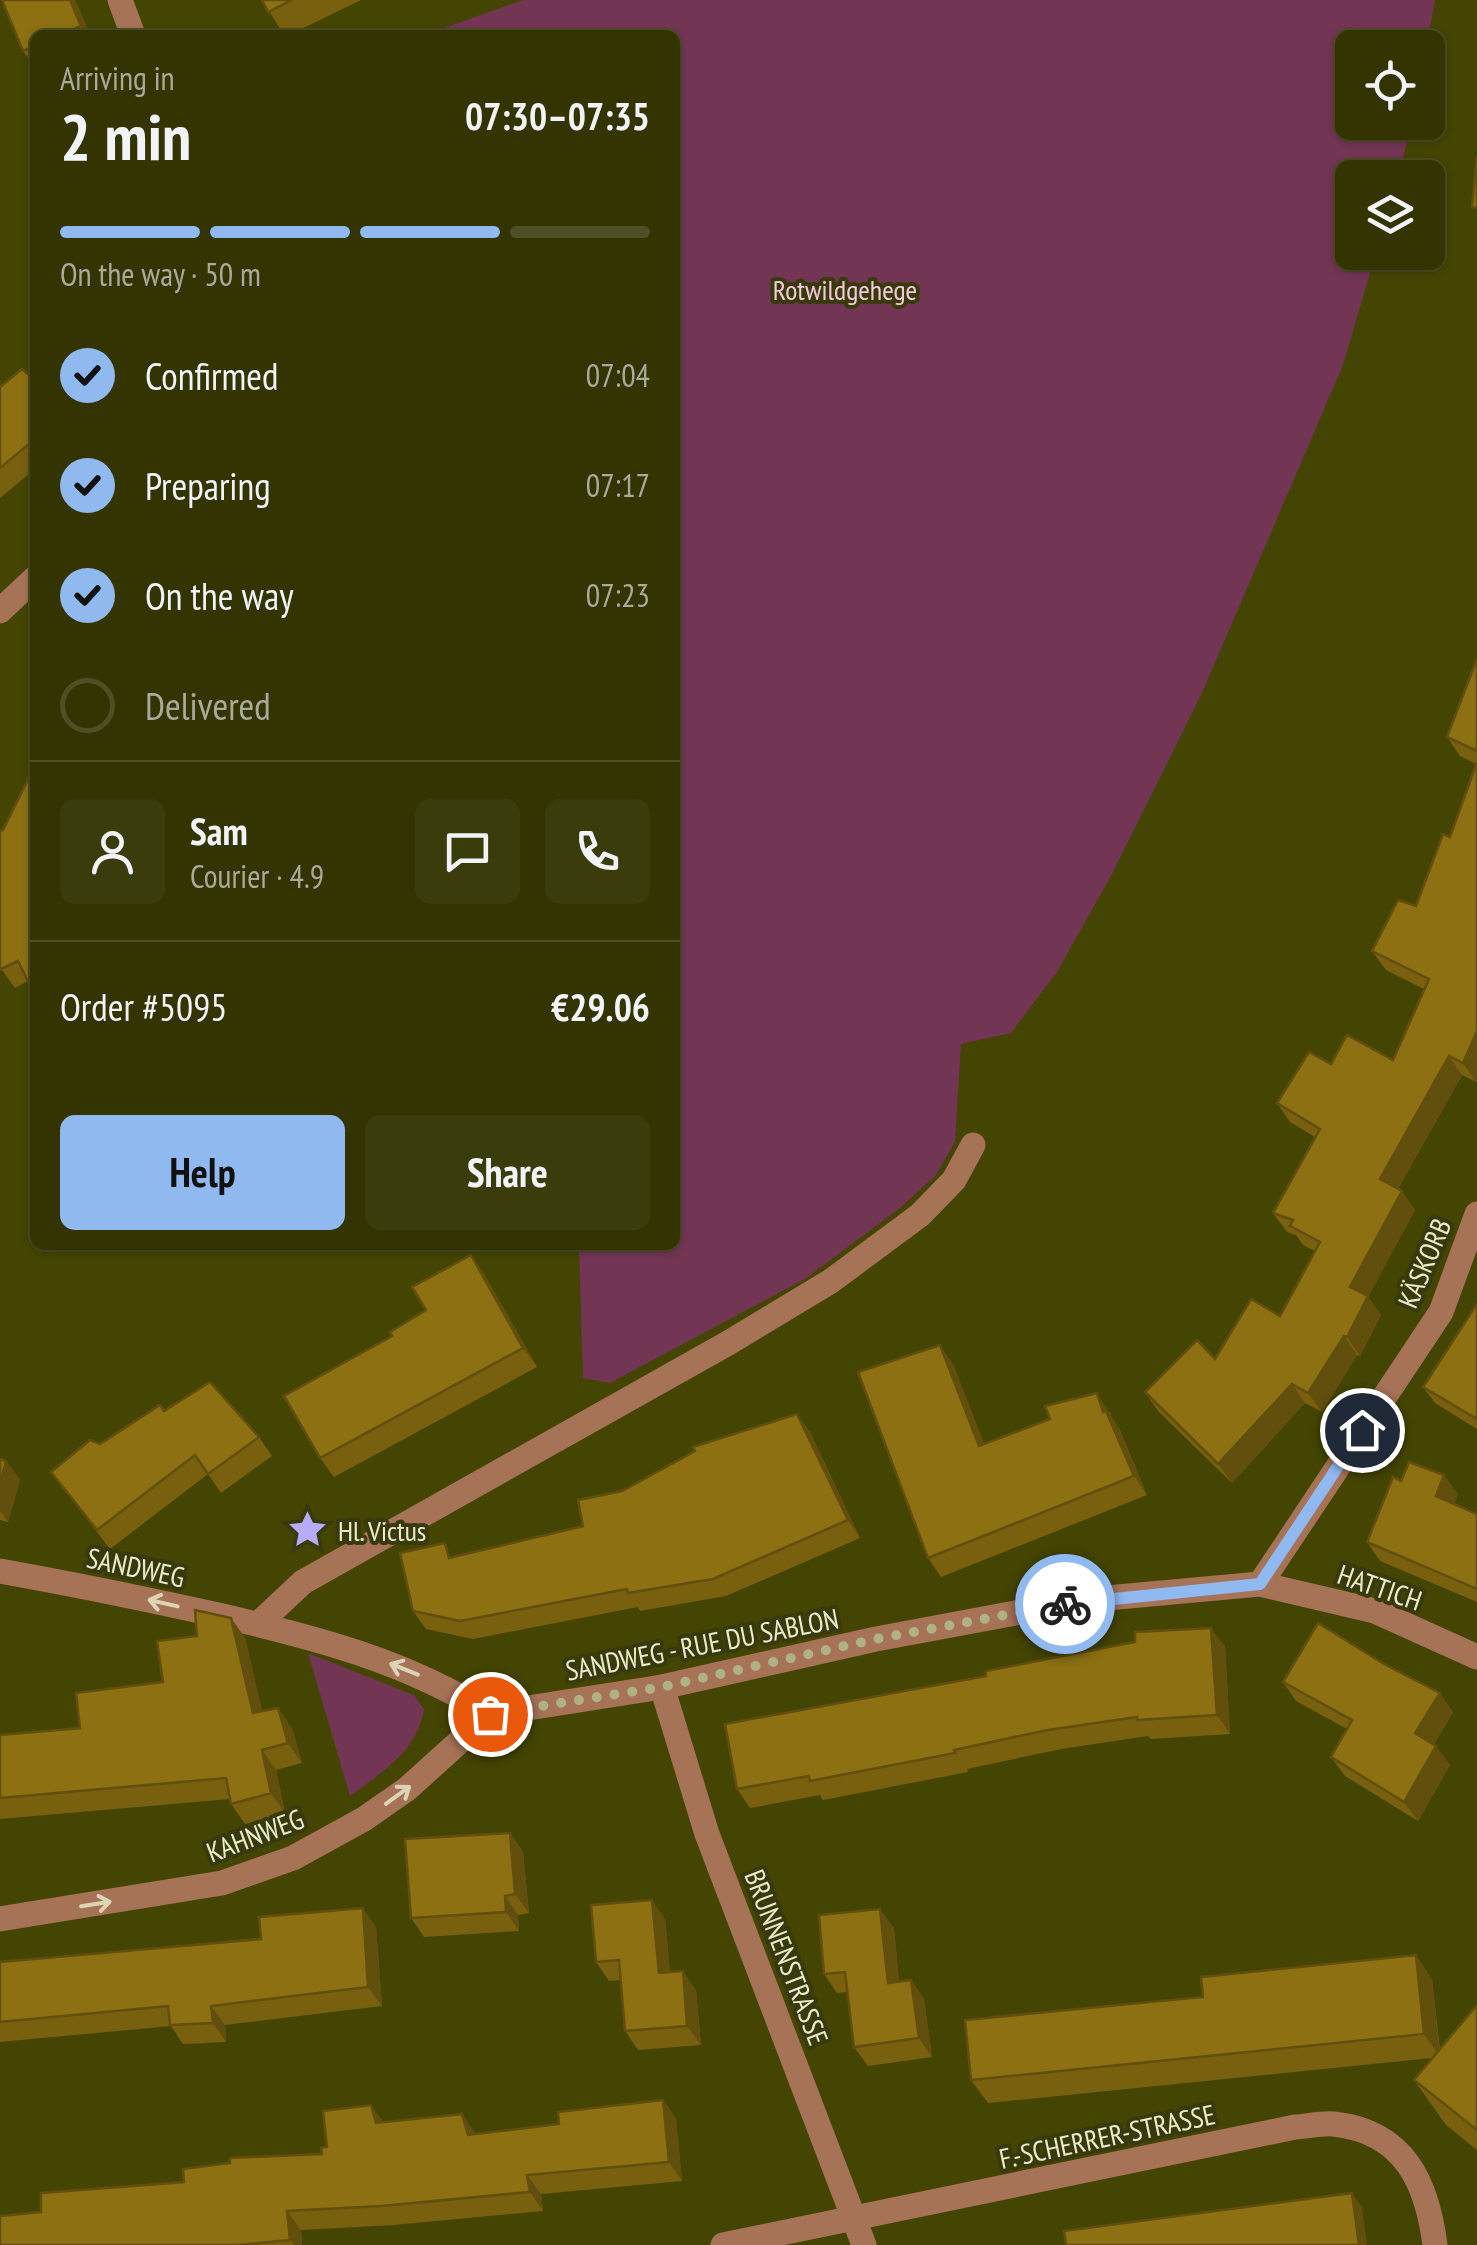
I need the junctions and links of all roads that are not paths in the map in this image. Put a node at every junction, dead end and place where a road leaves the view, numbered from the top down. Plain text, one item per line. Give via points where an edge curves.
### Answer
1 (120, 0) edge
2 (132, 30) edge
3 (30, 583) edge
4 (0, 611) edge
5 (974, 1145) dead end
6 (1477, 1214) edge
7 (0, 1572) edge
8 (1260, 1584) junction
9 (258, 1624) junction
10 (1477, 1657) edge
11 (662, 1687) junction
12 (490, 1714) junction
13 (0, 1918) edge
14 (854, 2220) junction
15 (723, 2245) edge
16 (864, 2245) edge
17 (1435, 2245) edge

1 - 2 street
3 - 4 street
5 - 9 street via 954,1180 920,1215 831,1281 302,1582
6 - 8 street, KÄSKORB via 1441,1312
9 -> 7 street, SANDWEG
8 - 10 street, HATTICH via 1374,1611
8 - 11 street, SANDWEG - RUE DU SABLON via 1086,1600
12 -> 9 street via 407,1670
11 - 12 street, SANDWEG - RUE DU SABLON
11 - 14 street, BRUNNENSTRASSE via 708,1834
13 -> 12 street, KAHNWEG via 222,1884 293,1858 407,1789
14 - 15 street, F.-SCHERRER-STRASSE
14 - 16 street, BRUNNENSTRASSE
14 - 17 street, F.-SCHERRER-STRASSE via 1335,2124 1382,2139 1412,2168 1424,2190

